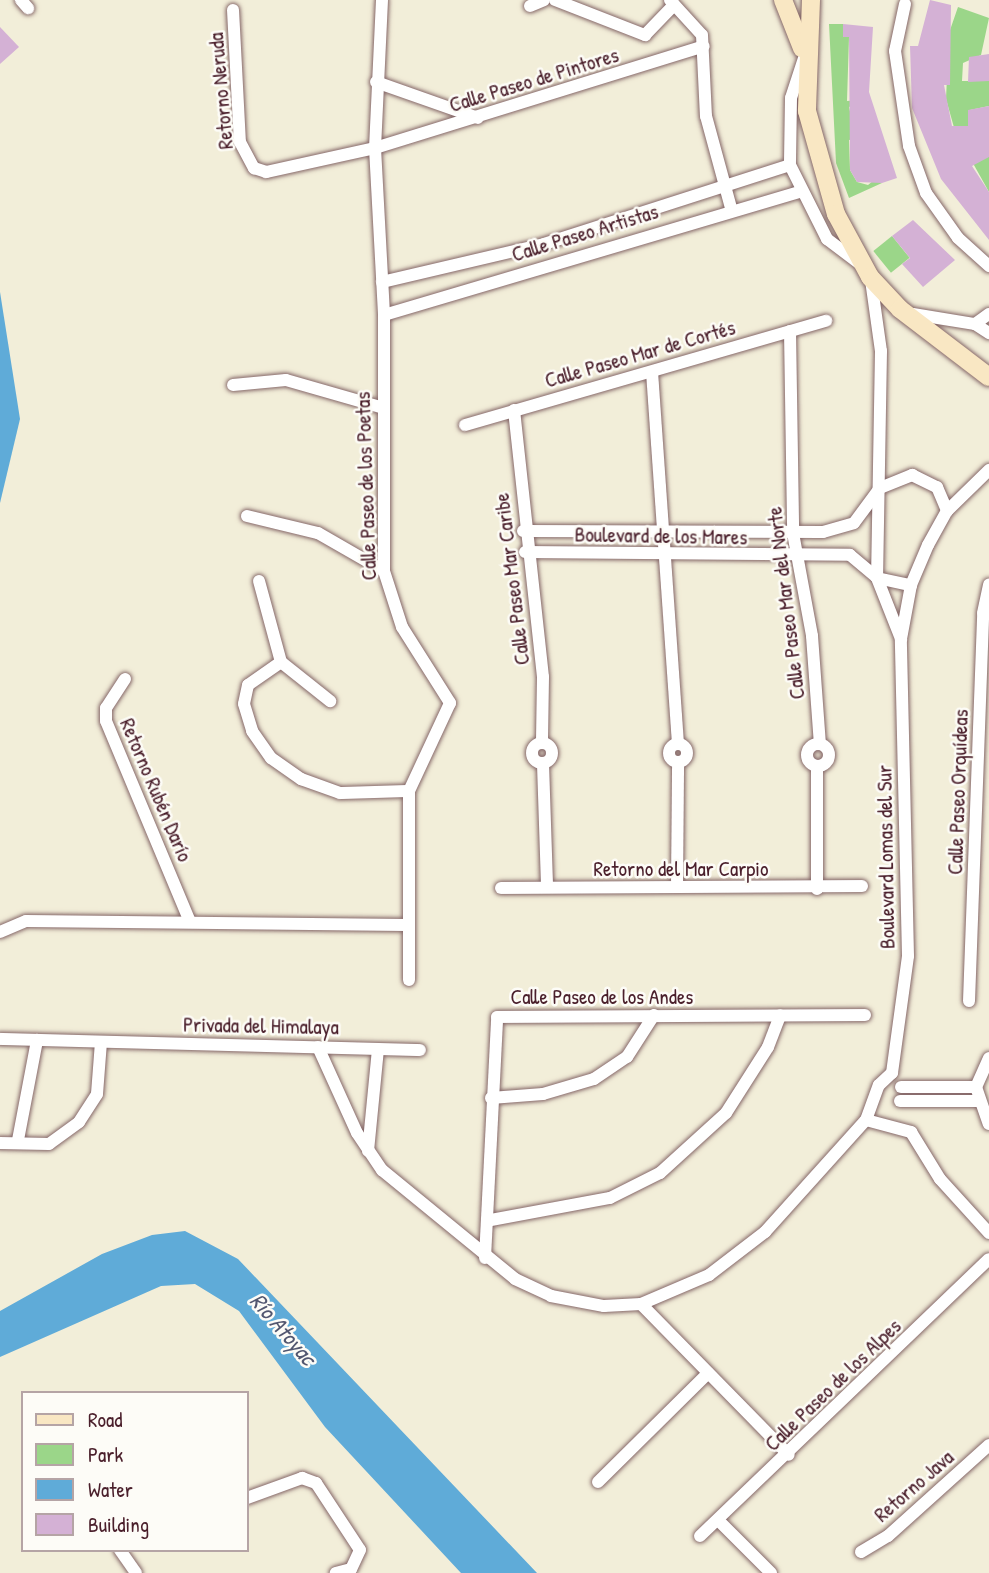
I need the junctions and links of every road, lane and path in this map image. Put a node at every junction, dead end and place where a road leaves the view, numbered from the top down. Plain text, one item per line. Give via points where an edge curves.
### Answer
1 (544, 0) edge
2 (555, 0) edge
3 (783, 0) edge
4 (811, 0) edge
5 (383, 2) edge
6 (672, 3) edge
7 (905, 4) dead end
8 (530, 6) dead end
9 (233, 10) dead end
10 (704, 47) junction
11 (804, 56) junction
12 (376, 82) junction
13 (478, 118) junction
14 (375, 148) junction
15 (790, 165) junction
16 (723, 184) junction
17 (799, 192) junction
18 (731, 208) junction
19 (572, 235) junction
20 (544, 244) junction
21 (578, 257) junction
22 (549, 264) junction
23 (989, 266) edge
24 (867, 272) junction
25 (382, 282) junction
26 (900, 309) junction
27 (989, 314) edge
28 (384, 315) junction
29 (826, 321) dead end
30 (975, 324) junction
31 (790, 331) junction
32 (989, 333) edge
33 (652, 372) junction
34 (989, 377) edge
35 (233, 385) dead end
36 (380, 407) junction
37 (514, 410) junction
38 (464, 425) dead end
39 (989, 470) edge
40 (880, 488) junction
41 (947, 511) junction
42 (247, 516) dead end
43 (523, 531) junction
44 (662, 533) junction
45 (793, 533) junction
46 (525, 552) junction
47 (665, 555) junction
48 (796, 558) junction
49 (384, 571) junction
50 (877, 578) junction
51 (259, 581) dead end
52 (911, 585) junction
53 (989, 585) edge
54 (901, 639) junction
55 (281, 662) junction
56 (125, 679) dead end
57 (330, 701) dead end
58 (409, 791) junction
59 (983, 823) edge
60 (862, 886) dead end
61 (547, 887) junction
62 (677, 887) junction
63 (500, 888) dead end
64 (817, 889) junction
65 (190, 919) junction
66 (406, 925) junction
67 (0, 932) edge
68 (409, 980) dead end
69 (969, 1001) dead end
70 (654, 1015) junction
71 (780, 1015) junction
72 (865, 1015) dead end
73 (0, 1039) edge
74 (37, 1040) junction
75 (101, 1042) junction
76 (318, 1047) junction
77 (378, 1049) junction
78 (420, 1050) dead end
79 (989, 1058) edge
80 (892, 1073) junction
81 (901, 1087) junction
82 (976, 1087) junction
83 (491, 1098) junction
84 (900, 1101) junction
85 (980, 1101) junction
86 (866, 1119) junction
87 (898, 1124) junction
88 (989, 1124) edge
89 (18, 1140) junction
90 (0, 1143) edge
91 (368, 1151) junction
92 (491, 1220) junction
93 (989, 1233) edge
94 (485, 1258) junction
95 (989, 1259) edge
96 (640, 1304) junction
97 (708, 1373) junction
98 (989, 1445) edge
99 (789, 1455) junction
100 (598, 1482) dead end
101 (248, 1498) edge
102 (718, 1520) junction
103 (700, 1536) dead end
104 (121, 1552) edge
105 (861, 1552) dead end
106 (136, 1573) edge
107 (336, 1573) edge
108 (771, 1573) edge

1 - 8 street
2 - 6 street via 645,35
3 - 11 street
4 - 11 street
5 - 12 street, Calle Paseo de los Poetas
6 - 10 street via 696,24
7 - 23 street via 895,51 909,146 926,193 958,238
9 - 14 street, Retorno Neruda via 240,142 254,168 275,172
10 - 13 street, Calle Paseo de Pintores
10 - 16 street via 706,116
11 - 15 street via 791,98
11 - 24 street via 818,164
12 - 13 street
12 - 14 street, Calle Paseo de los Poetas
13 - 14 street, Calle Paseo de Pintores
14 - 25 street, Calle Paseo de los Poetas
15 - 16 street, Calle Paseo Artistas
15 - 17 street
16 - 18 street
16 - 19 street, Calle Paseo Artistas
17 - 18 street, Calle Paseo Artistas
17 - 24 street via 827,239
18 - 21 street, Calle Paseo Artistas
19 - 20 street, Calle Paseo Artistas
19 - 21 street
20 - 22 street
20 - 25 street, Calle Paseo Artistas
21 - 22 street, Calle Paseo Artistas
22 - 28 street, Calle Paseo Artistas
24 - 26 street
24 - 40 street, Boulevard Lomas del Sur via 881,351
25 - 28 street, Calle Paseo de los Poetas
26 - 30 street via 935,322
26 - 34 street
27 - 30 street
28 - 36 street, Calle Paseo de los Poetas
29 - 31 street, Calle Paseo Mar de Cortés
30 - 32 street
31 - 33 street, Calle Paseo Mar de Cortés
31 - 45 street, Calle Paseo Mar del Norte
33 - 37 street, Calle Paseo Mar de Cortés
33 - 44 street
35 - 36 street via 286,380
36 - 49 street, Calle Paseo de los Poetas
37 - 38 street, Calle Paseo Mar de Cortés
37 - 43 street, Calle Paseo Mar Caribe
39 - 41 street, Boulevard Lomas del Sur
40 - 41 street via 896,477 922,477 937,487
40 - 45 street, Boulevard de los Mares via 854,523
40 - 50 street, Boulevard Lomas del Sur
41 - 52 street, Boulevard Lomas del Sur
42 - 49 street via 318,534
43 - 44 street, Boulevard de los Mares
43 - 46 street, Calle Paseo Mar Caribe
44 - 45 street, Boulevard de los Mares
44 - 47 street
45 - 48 street, Calle Paseo Mar del Norte
46 - 47 street, Boulevard de los Mares
46 - 61 street, Calle Paseo Mar Caribe via 544,677 542,743 553,752 543,764
47 - 48 street, Boulevard de los Mares
47 - 62 street via 678,743 688,753 678,762
48 - 50 street, Boulevard de los Mares via 850,555
48 - 64 street, Calle Paseo Mar del Norte via 812,636 820,744 829,753 817,767
49 - 58 street, Calle Paseo de los Poetas via 402,627 450,703
50 - 52 street, Boulevard de los Mares
50 - 54 street, Boulevard Lomas del Sur
51 - 55 street
52 - 54 street, Boulevard Lomas del Sur
53 - 59 street, Calle Paseo Orquídeas via 983,613
54 - 80 street, Boulevard Lomas del Sur via 908,956
55 - 57 street
55 - 58 street via 248,685 244,704 252,731 271,758 302,779 340,793
56 - 65 street, Retorno Rubén Darío via 106,708 106,721
58 - 66 street, Calle Paseo de los Poetas
59 - 69 street, Calle Paseo Orquídeas
60 - 64 street, Retorno del Mar Carpio
61 - 62 street, Retorno del Mar Carpio
61 - 63 street, Retorno del Mar Carpio
62 - 64 street, Retorno del Mar Carpio
65 - 66 street
65 - 67 street via 26,921
66 - 68 street, Calle Paseo de los Poetas
70 - 71 street, Calle Paseo de los Andes
70 - 83 street via 627,1057 594,1079 543,1094
70 - 83 street, Calle Paseo de los Andes via 497,1017
71 - 72 street, Calle Paseo de los Andes
71 - 92 street via 768,1048 726,1113 660,1173 610,1198
73 - 74 street, Privada del Himalaya
74 - 75 street, Privada del Himalaya
74 - 89 street
75 - 76 street, Privada del Himalaya
75 - 89 street via 97,1094 79,1122 48,1144
76 - 77 street, Privada del Himalaya
76 - 91 street
77 - 78 street, Privada del Himalaya
77 - 91 street
79 - 82 street
80 - 81 street
80 - 86 street via 879,1085
81 - 82 street
81 - 84 street
82 - 85 street
83 - 92 street, Calle Paseo de los Andes
84 - 85 street
84 - 87 street
85 - 88 street
86 - 87 street
86 - 96 street via 765,1233 709,1275
87 - 93 street via 920,1141 940,1180
89 - 90 street
91 - 94 street
92 - 94 street, Calle Paseo de los Andes
94 - 96 street via 551,1296 604,1306
95 - 99 street, Calle Paseo de los Alpes
96 - 97 street
97 - 99 street
97 - 100 street
98 - 105 street, Retorno Java via 888,1536
99 - 102 street, Calle Paseo de los Alpes
101 - 107 street via 309,1478 360,1549 360,1560
102 - 103 street, Calle Paseo de los Alpes
102 - 108 street
104 - 106 street

